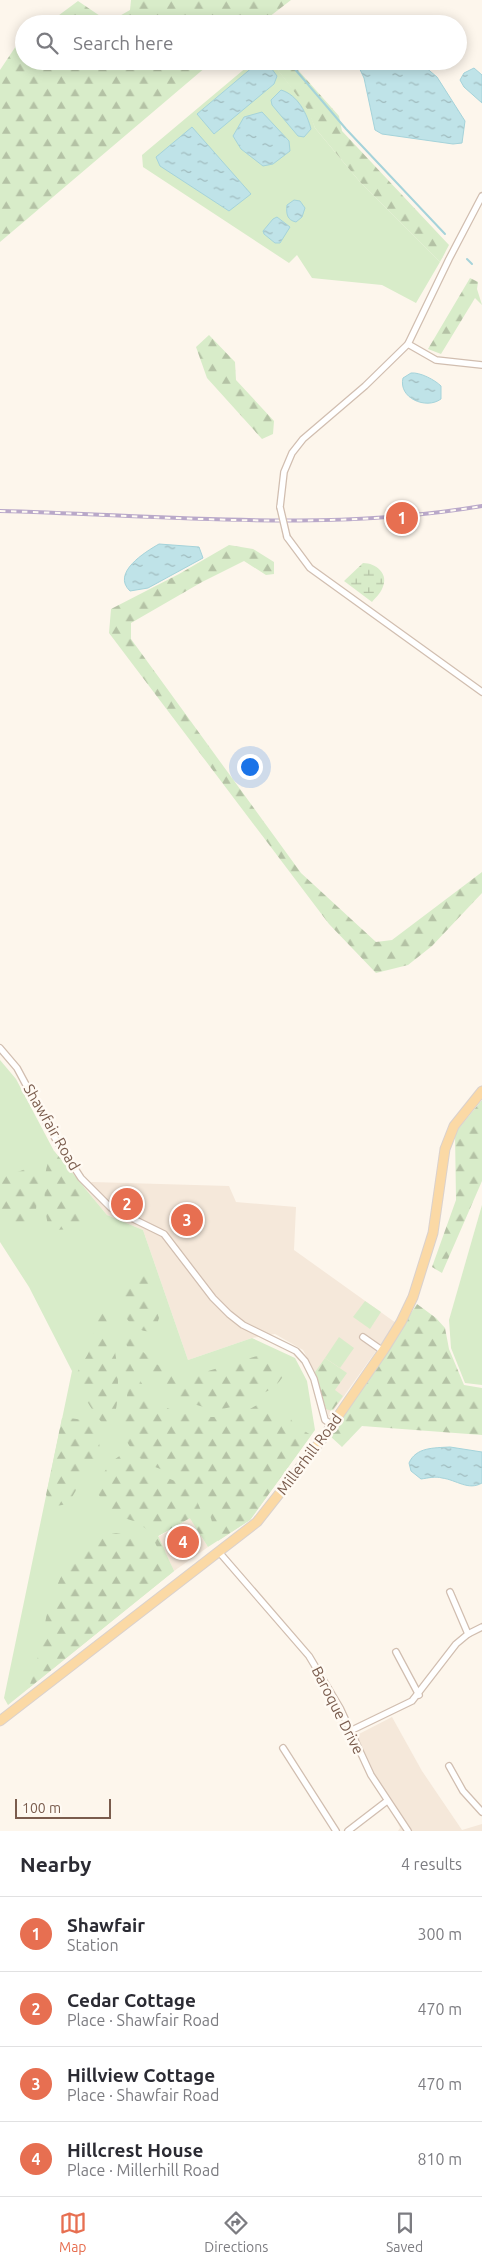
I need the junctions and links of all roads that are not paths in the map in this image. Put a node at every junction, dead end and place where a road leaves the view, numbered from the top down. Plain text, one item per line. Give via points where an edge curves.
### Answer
1 (482, 196) edge
2 (408, 344) junction
3 (482, 365) edge
4 (482, 692) edge
5 (0, 1048) edge
6 (482, 1091) edge
7 (363, 1337) dead end
8 (383, 1351) junction
9 (332, 1425) junction
10 (219, 1552) junction
11 (450, 1592) dead end
12 (482, 1627) edge
13 (468, 1634) junction
14 (396, 1652) dead end
15 (419, 1694) junction
16 (0, 1721) edge
17 (350, 1731) junction
18 (283, 1748) dead end
19 (449, 1766) dead end
20 (387, 1801) junction
21 (482, 1812) edge
22 (336, 1831) edge
23 (348, 1831) edge
24 (408, 1831) edge

1 - 2 street
2 - 3 street via 436,360
2 - 4 street, bridge via 303,439 292,453 284,472 280,507 287,537 310,568
5 - 9 street, Shawfair Road via 17,1068 53,1135 81,1178 111,1208 164,1234 229,1314 243,1325 296,1351 314,1379 325,1420
6 - 8 main road, Millerhill Road via 454,1126 445,1149 433,1233 419,1281 401,1322
7 - 8 street
8 - 9 main road, Millerhill Road
9 - 10 main road, Millerhill Road via 257,1522
10 - 16 main road, Millerhill Road
10 - 17 street, Baroque Drive via 309,1656 326,1681
11 - 13 street
12 - 13 street
13 - 15 street via 456,1644
14 - 15 street
15 - 17 street via 412,1701
17 - 20 street, Baroque Drive
18 - 22 street
19 - 21 street via 463,1791
20 - 23 street
20 - 24 street, Baroque Drive

